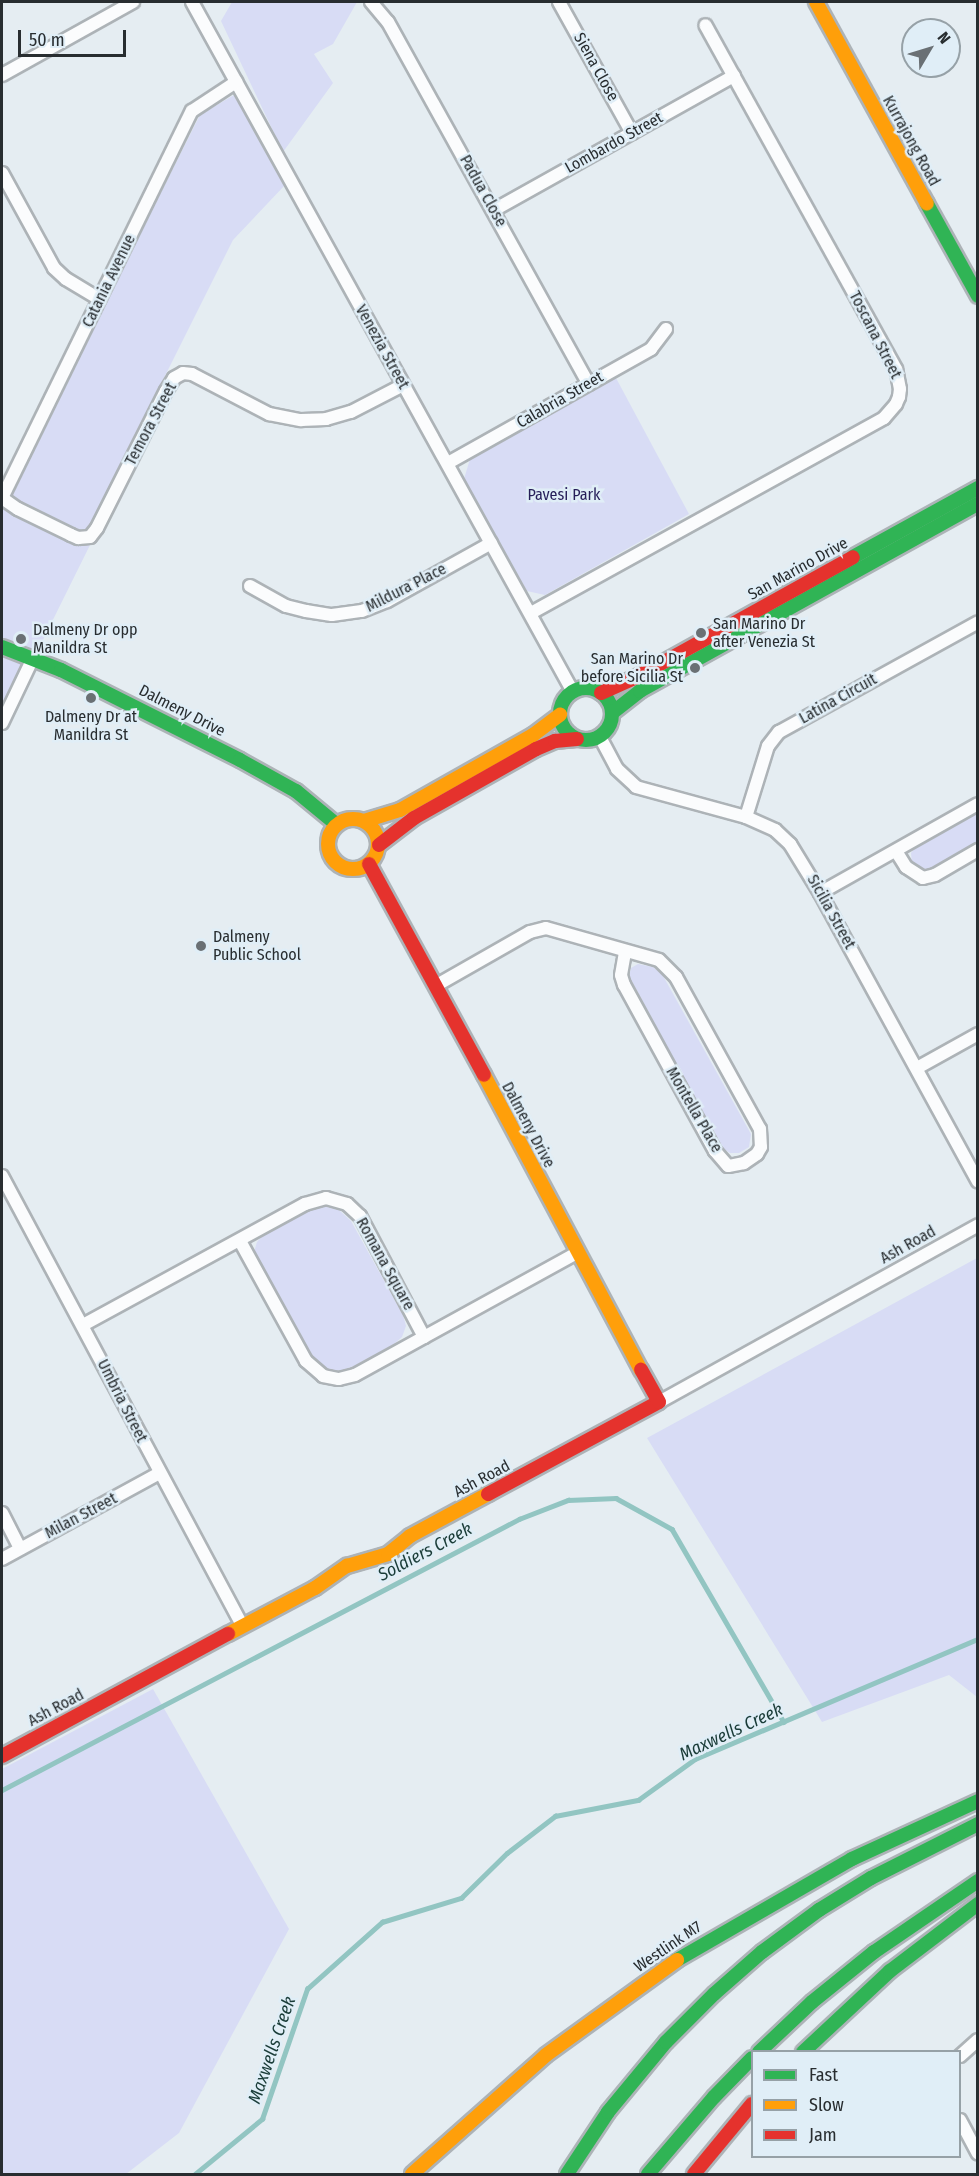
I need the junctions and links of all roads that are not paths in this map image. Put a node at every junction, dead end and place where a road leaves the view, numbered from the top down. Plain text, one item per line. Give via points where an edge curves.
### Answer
1 (133, 2) edge
2 (192, 2) edge
3 (370, 2) edge
4 (560, 2) edge
5 (816, 2) edge
6 (705, 25) dead end
7 (2, 75) edge
8 (734, 76) junction
9 (236, 82) junction
10 (632, 133) junction
11 (2, 173) edge
12 (494, 210) junction
13 (978, 296) edge
14 (99, 299) junction
15 (666, 329) dead end
16 (589, 384) junction
17 (403, 385) junction
18 (448, 463) junction
19 (978, 488) edge
20 (2, 498) edge
21 (978, 504) edge
22 (491, 543) junction
23 (250, 586) dead end
24 (531, 613) junction
25 (978, 622) edge
26 (2, 647) edge
27 (33, 658) junction
28 (573, 692) junction
29 (601, 693) junction
30 (612, 713) junction
31 (560, 716) junction
32 (2, 723) edge
33 (600, 737) junction
34 (577, 739) junction
35 (978, 804) edge
36 (746, 817) junction
37 (364, 821) junction
38 (336, 825) junction
39 (379, 845) junction
40 (978, 850) edge
41 (896, 851) junction
42 (369, 864) junction
43 (820, 893) junction
44 (625, 952) junction
45 (436, 985) junction
46 (978, 1034) edge
47 (917, 1068) junction
48 (2, 1176) edge
49 (978, 1182) edge
50 (978, 1225) edge
51 (240, 1241) junction
52 (576, 1253) junction
53 (83, 1325) junction
54 (424, 1337) junction
55 (659, 1402) junction
56 (160, 1473) junction
57 (2, 1513) edge
58 (21, 1548) junction
59 (2, 1559) edge
60 (243, 1627) junction
61 (2, 1756) edge
62 (978, 1801) edge
63 (978, 1824) edge
64 (978, 1881) edge
65 (978, 1904) edge
66 (978, 2040) edge
67 (761, 2050) edge
68 (805, 2050) edge
69 (961, 2055) edge
70 (751, 2060) edge
71 (751, 2106) edge
72 (961, 2122) edge
73 (978, 2154) edge
74 (412, 2175) edge
75 (567, 2175) edge
76 (648, 2175) edge
77 (694, 2175) edge

1 - 7 street
2 - 9 street, Venezia Street
3 - 12 street, Padua Close via 388,22
4 - 10 street, Siena Close
5 - 13 main road, Kurrajong Road
6 - 8 street, Toscana Street
8 - 10 street, Lombardo Street
8 - 24 street, Toscana Street via 896,369 900,389 896,404 884,418
9 - 14 street, Catania Avenue via 192,111
9 - 17 street, Venezia Street
10 - 12 street, Lombardo Street
11 - 14 street via 54,268
12 - 16 street, Padua Close
14 - 20 street, Catania Avenue
15 - 16 street, Calabria Street via 651,349
16 - 18 street, Calabria Street
17 - 18 street, Venezia Street
17 - 20 street, Temora Street via 351,412 301,420 269,414 183,373 174,378 166,391 90,537 71,535
18 - 22 street, Venezia Street
19 - 29 main road, San Marino Drive via 635,678
21 - 30 main road, San Marino Drive via 640,691
22 - 23 street, Mildura Place via 387,601 362,610 332,615 306,611 286,606
22 - 24 street, Venezia Street
24 - 28 street, Venezia Street
25 - 36 street, Latina Circuit via 779,732 768,746
26 - 27 main road, Dalmeny Drive
27 - 32 street
27 - 38 main road, Dalmeny Drive via 149,712 267,774 309,800
28 - 29 main road via 584,688
28 - 31 main road via 563,702
29 - 30 main road
30 - 33 main road via 609,727
31 - 34 main road via 565,730
31 - 37 main road via 400,810
33 - 34 main road
33 - 36 street, Sicilia Street via 617,769 636,787
34 - 39 main road via 555,741 536,749 414,818
35 - 41 street
36 - 43 street, Sicilia Street via 775,830 790,844
37 - 38 main road via 353,818
37 - 39 main road via 375,831
38 - 42 main road via 328,838 333,860 355,869
39 - 42 main road
40 - 41 street via 924,878 906,867
41 - 43 street
42 - 45 main road, Dalmeny Drive
43 - 47 street, Sicilia Street
44 - 44 street, Montella Place via 659,960 676,977 760,1129 761,1147 744,1163 728,1166 715,1151 624,985 621,975
44 - 45 street, Montella Place via 546,928 530,932
45 - 52 main road, Dalmeny Drive
46 - 47 street
47 - 49 street, Sicilia Street
48 - 53 street, Umbria Street
50 - 55 street, Ash Road
51 - 53 street, Romana Square
51 - 54 street via 306,1361 324,1376 355,1376
51 - 54 street, Romana Square via 314,1200 332,1198 347,1204 360,1216
52 - 54 street
52 - 55 main road, Dalmeny Drive
53 - 56 street, Umbria Street
55 - 60 main road, Ash Road via 410,1536 388,1554 347,1566
56 - 58 street, Milan Street
56 - 60 street, Umbria Street
57 - 58 street
58 - 59 street, Milan Street
60 - 61 main road, Ash Road
62 - 74 main road, Westlink M7 via 852,1858 685,1954 582,2027
63 - 75 main road via 855,1887 753,1960 660,2050 608,2112
64 - 67 main road via 874,1952
65 - 68 main road via 890,1971
66 - 69 street
70 - 76 main road
71 - 77 main road
72 - 73 street

